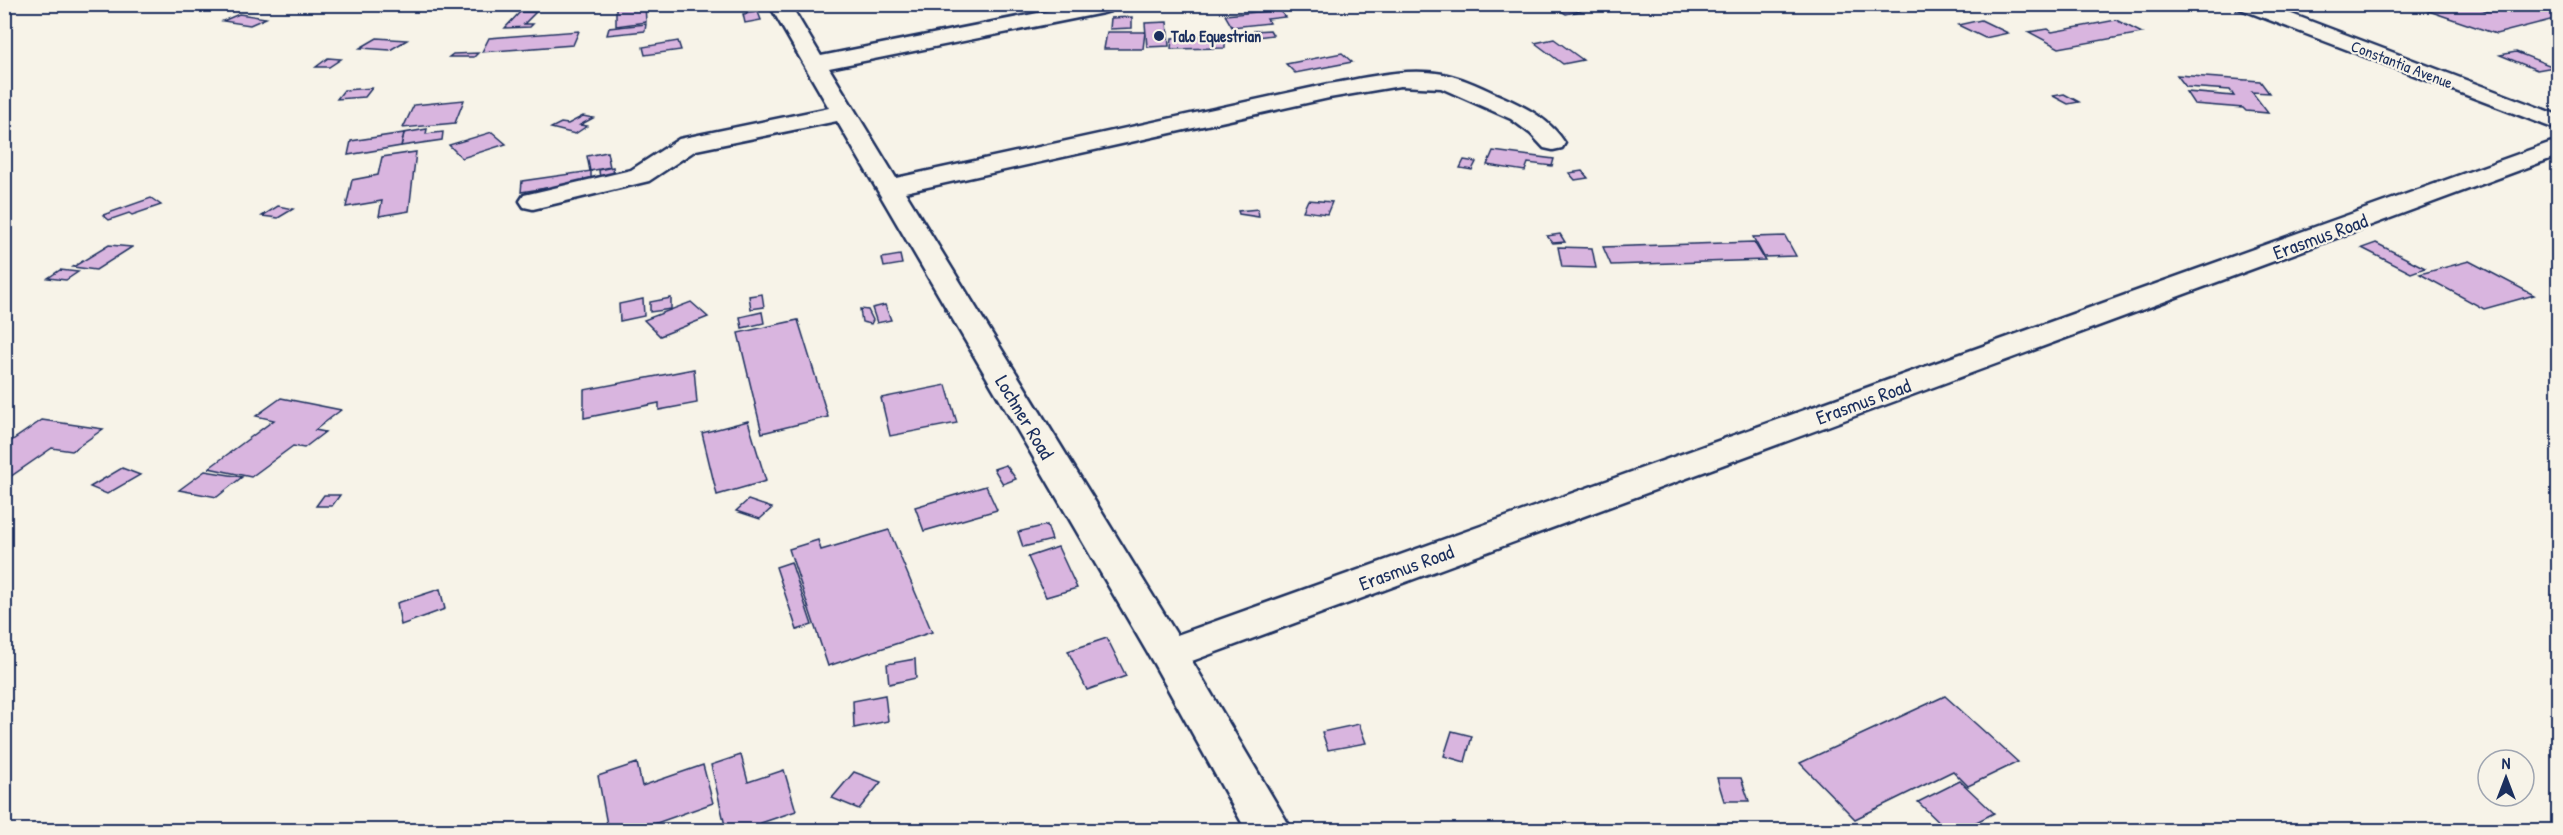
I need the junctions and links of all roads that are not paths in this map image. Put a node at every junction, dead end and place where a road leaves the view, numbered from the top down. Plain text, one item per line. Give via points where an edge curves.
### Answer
1 (779, 4) edge
2 (2244, 4) edge
3 (1103, 7) dead end
4 (814, 64) junction
5 (843, 112) junction
6 (2559, 123) edge
7 (1553, 143) dead end
8 (2559, 148) edge
9 (888, 188) junction
10 (533, 201) dead end
11 (1168, 654) junction
12 (1269, 831) edge

1 - 4 street, Lochner Road
2 - 6 street, Constantia Avenue
3 - 4 street
4 - 5 street, Lochner Road
5 - 9 street, Lochner Road
5 - 10 street via 688,144 640,176
7 - 9 street via 1524,116 1452,84 1403,80 1329,91
8 - 11 street, Erasmus Road
9 - 11 street, Lochner Road
11 - 12 street, Lochner Road

